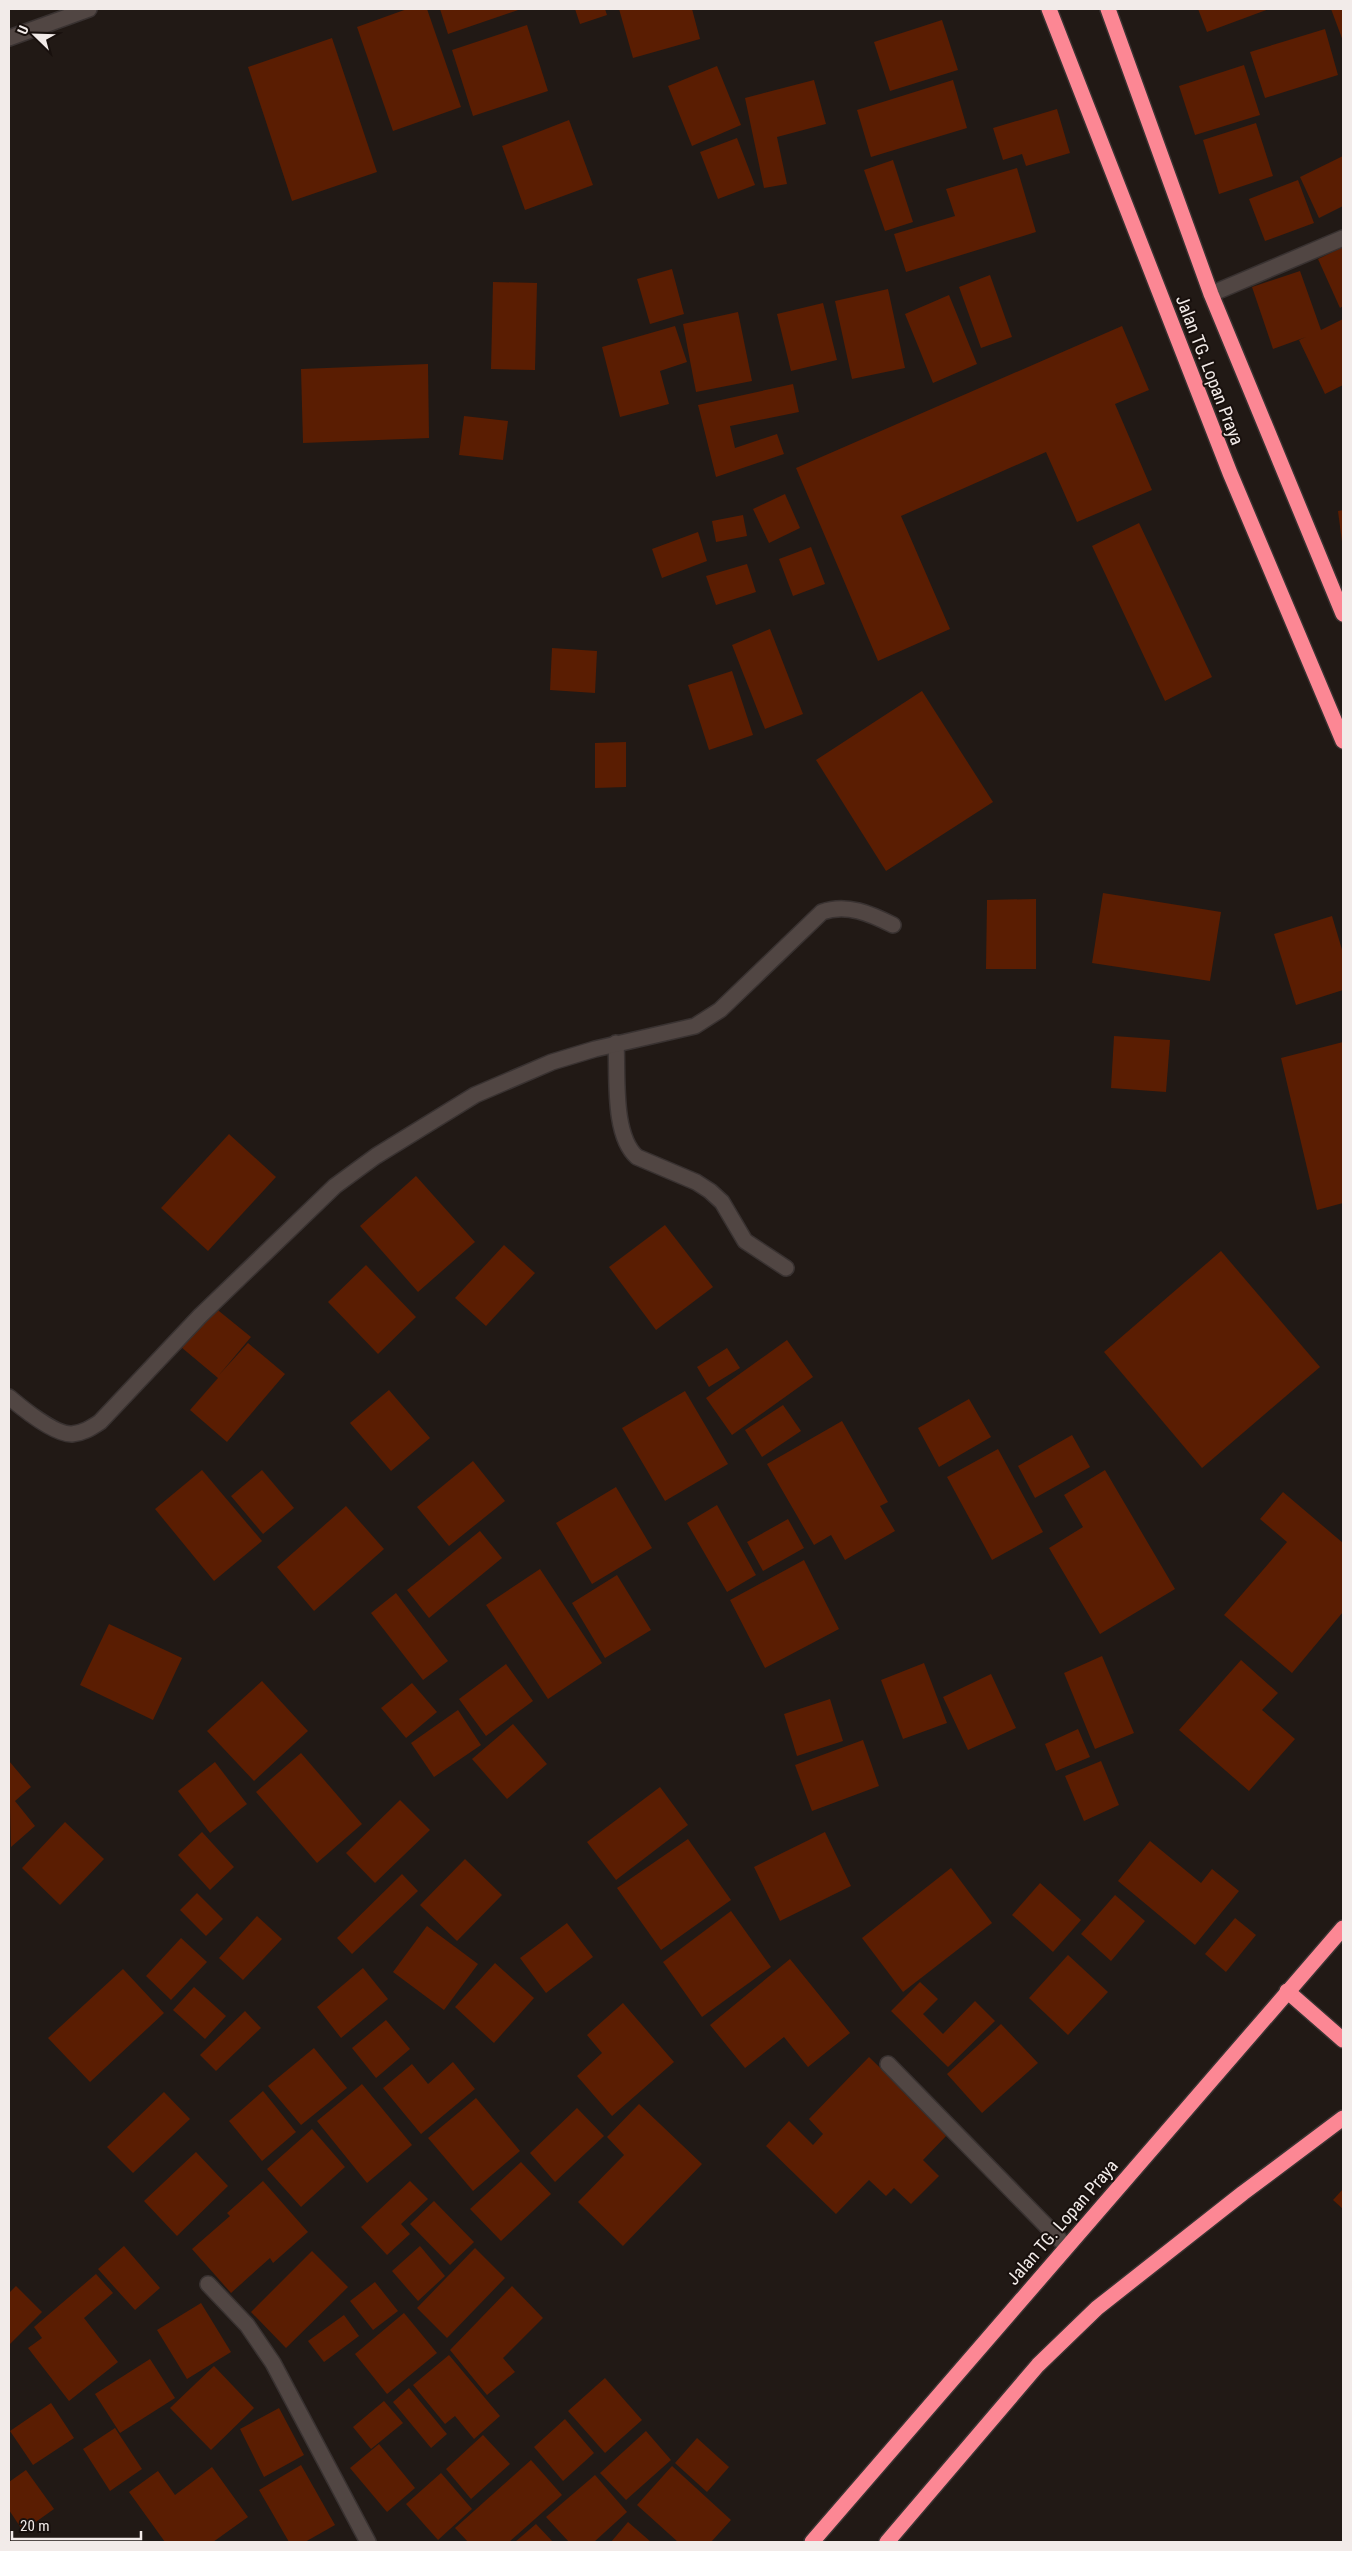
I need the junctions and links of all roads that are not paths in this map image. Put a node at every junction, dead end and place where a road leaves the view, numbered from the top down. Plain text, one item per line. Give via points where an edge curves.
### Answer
1 (89, 9) edge
2 (1049, 9) edge
3 (1108, 9) edge
4 (68, 12) edge
5 (9, 38) edge
6 (1343, 238) edge
7 (1210, 294) junction
8 (1343, 614) edge
9 (1343, 742) edge
10 (893, 925) dead end
11 (616, 1043) junction
12 (786, 1268) dead end
13 (9, 1397) edge
14 (1343, 1928) edge
15 (1287, 1991) junction
16 (1343, 2040) edge
17 (888, 2064) dead end
18 (1343, 2118) edge
19 (1066, 2246) junction
20 (208, 2284) dead end
21 (368, 2542) edge
22 (812, 2542) edge
23 (887, 2542) edge

1 - 4 street
2 - 9 highway, Jalan TG. Lopan Praya via 1230,473
3 - 7 highway, Jalan TG. Lopan Praya
4 - 5 street
6 - 7 street
7 - 8 highway, Jalan TG. Lopan Praya
10 - 11 street via 871,914 844,908 822,912 714,1014 695,1026
11 - 12 street via 619,1110 622,1131 630,1150 637,1157 710,1191 729,1212 738,1234
11 - 13 street via 552,1062 475,1095 376,1156 335,1186 200,1316 100,1422 85,1432 70,1434 53,1427
14 - 15 highway, Jalan TG. Lopan Praya
15 - 16 highway
15 - 19 highway, Jalan TG. Lopan Praya
17 - 19 street
18 - 23 highway via 1097,2308 1038,2365
19 - 22 highway, Jalan TG. Lopan Praya
20 - 21 street via 246,2326 273,2363

